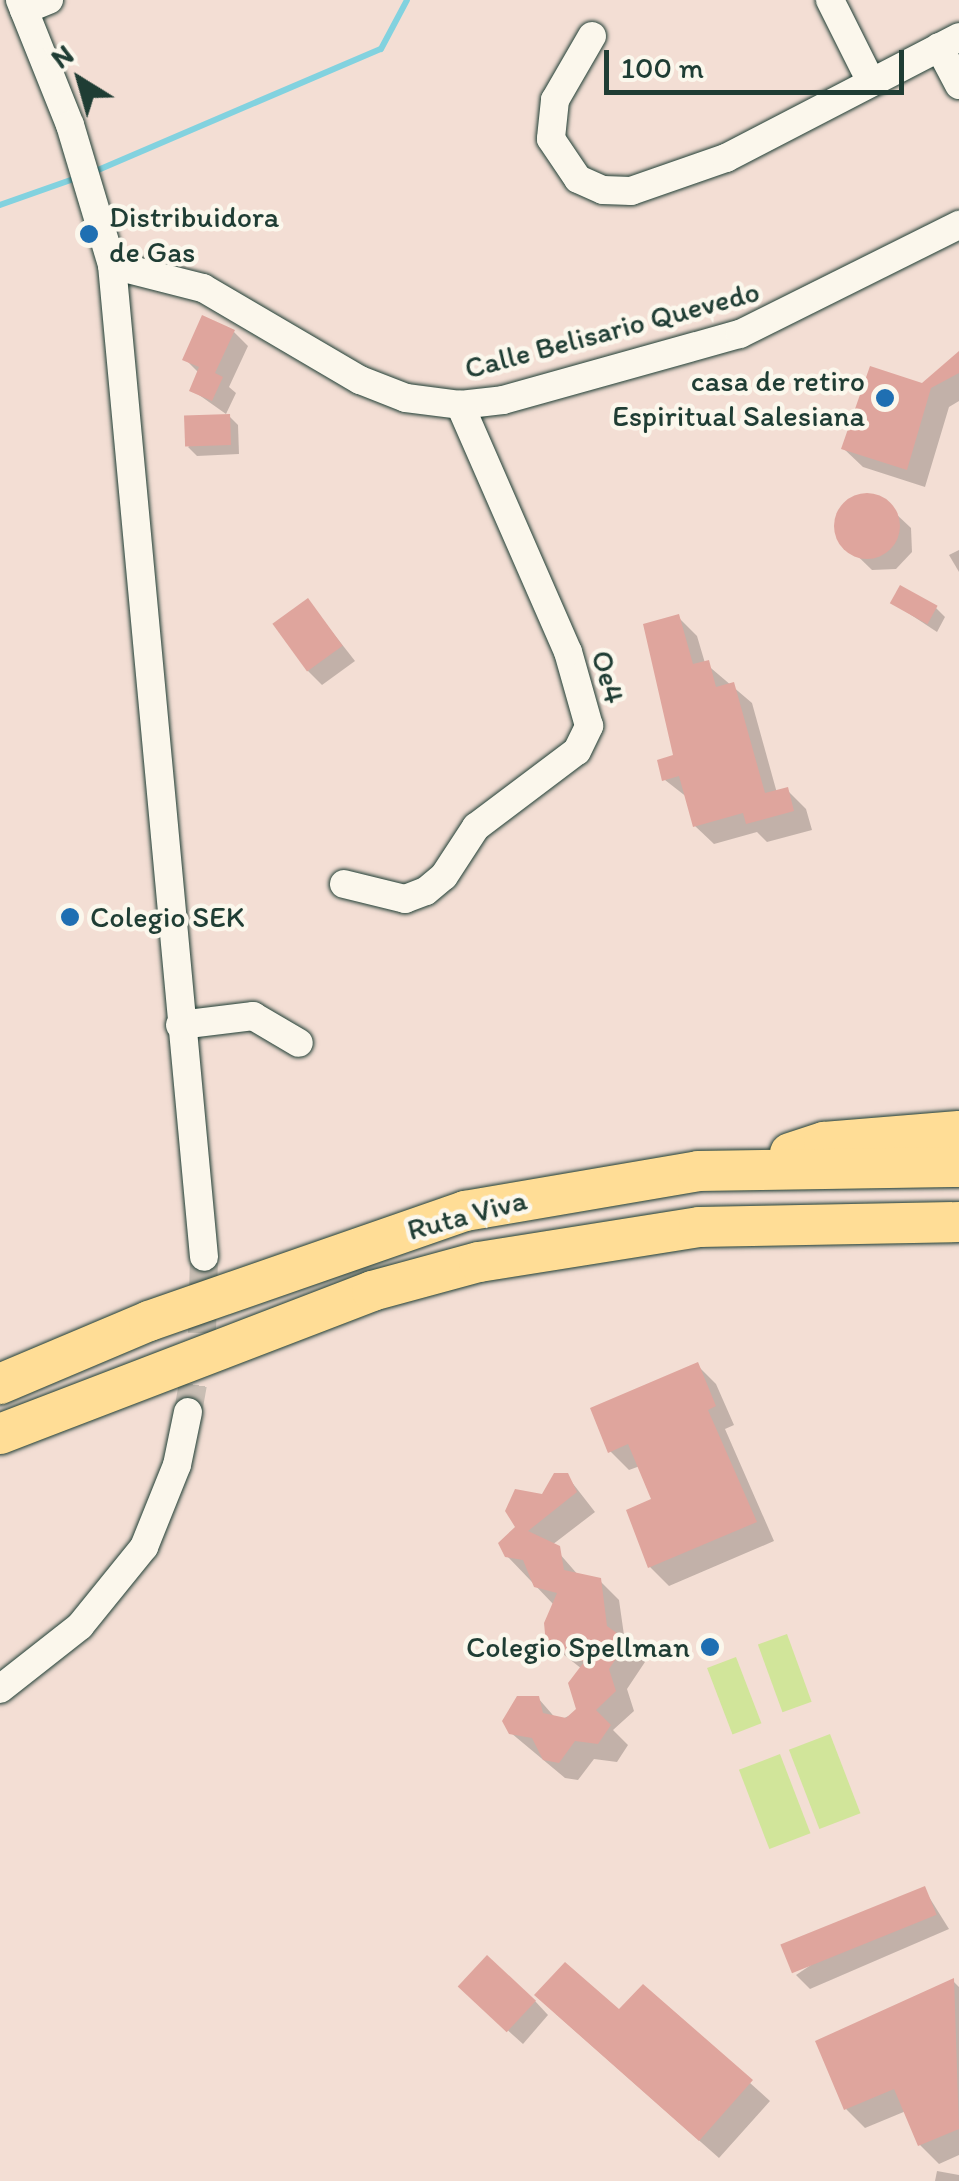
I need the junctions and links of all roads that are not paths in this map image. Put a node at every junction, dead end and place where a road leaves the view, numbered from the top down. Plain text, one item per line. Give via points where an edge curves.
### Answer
1 (830, 0) edge
2 (31, 3) edge
3 (592, 36) dead end
4 (949, 42) edge
5 (870, 82) junction
6 (959, 85) edge
7 (959, 225) edge
8 (112, 265) junction
9 (460, 406) junction
10 (344, 884) dead end
11 (180, 1025) junction
12 (299, 1043) dead end
13 (959, 1131) edge
14 (959, 1167) edge
15 (759, 1168) junction
16 (959, 1222) edge
17 (959, 1244) edge
18 (586, 1246) junction
19 (204, 1257) tunnel mouth
20 (0, 1384) edge
21 (188, 1412) tunnel mouth
22 (0, 1434) edge
23 (0, 1689) edge

1 - 5 street
2 - 8 street
3 - 5 street via 549,118 561,158 578,179 603,190 674,181
4 - 5 street
4 - 6 street
7 - 9 street, Calle Belisario Quevedo via 740,334
8 - 9 street, Calle Belisario Quevedo via 203,288 360,380 406,398
8 - 11 street
9 - 10 street, Oe4 via 568,652 589,726 578,751 476,826 444,876 426,891 405,899
11 - 12 street via 253,1016
11 - 19 street
13 - 15 highway via 824,1142
14 - 15 highway, Ruta Viva
15 - 20 highway, Ruta Viva via 591,1185 465,1211 148,1321
16 - 18 highway, Ruta Viva via 698,1227
17 - 18 highway
18 - 22 highway, Ruta Viva via 479,1262 372,1292
21 - 23 street via 162,1510 144,1547 80,1626

